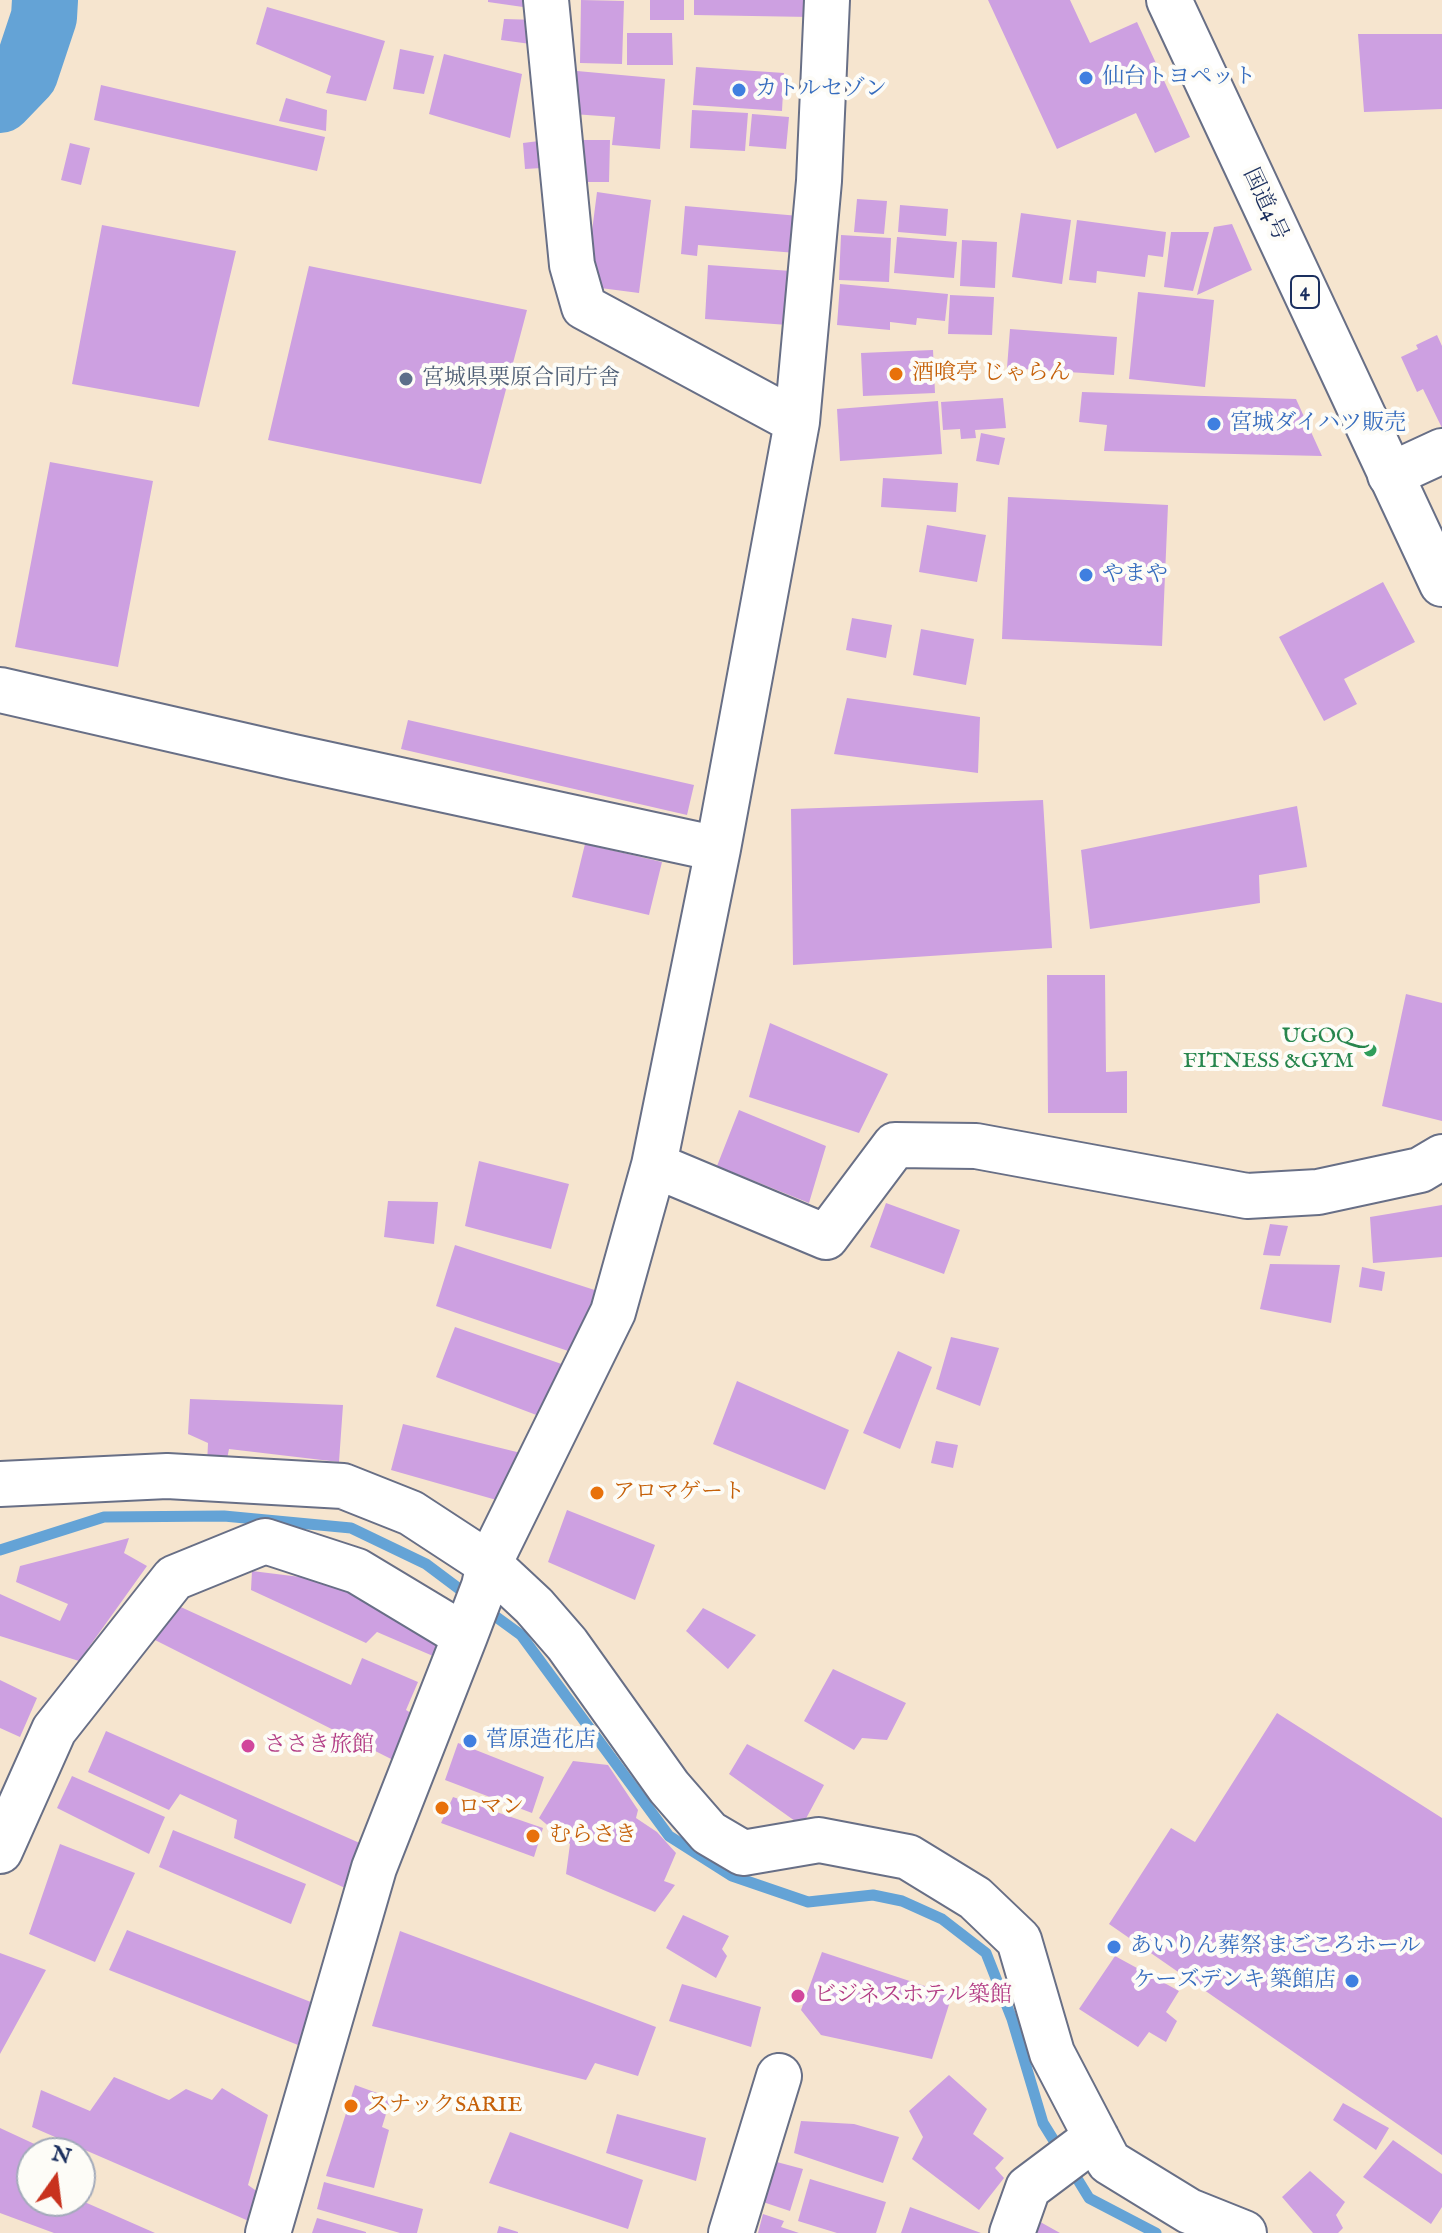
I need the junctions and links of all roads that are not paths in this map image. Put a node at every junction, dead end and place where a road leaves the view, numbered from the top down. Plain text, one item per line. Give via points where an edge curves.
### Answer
1 (546, 0) edge
2 (827, 0) edge
3 (1169, 0) edge
4 (797, 422) junction
5 (1442, 451) edge
6 (1390, 475) junction
7 (1442, 584) edge
8 (0, 690) edge
9 (718, 849) junction
10 (1442, 1157) edge
11 (654, 1165) junction
12 (0, 1484) edge
13 (477, 1602) junction
14 (0, 1851) edge
15 (779, 2076) dead end
16 (1090, 2141) junction
17 (268, 2233) edge
18 (731, 2233) edge
19 (1012, 2233) edge
20 (1244, 2233) edge

1 - 4 main road via 572,265 584,307
2 - 4 main road via 819,181
3 - 6 main road, 国道4号 / 4
4 - 9 main road
5 - 6 main road
6 - 7 main road, 国道4号 / 4
8 - 9 main road
9 - 11 main road
10 - 11 main road via 1420,1170 1318,1192 1247,1196 976,1146 895,1145 826,1237
11 - 13 main road via 613,1312
12 - 13 main road via 167,1476 343,1486 411,1513
13 - 14 main road via 265,1541 174,1578 54,1730
13 - 16 main road via 534,1606 709,1833 743,1853 819,1840 908,1857 975,1898 1019,1940 1052,2053
13 - 17 main road via 374,1868
15 - 18 main road
16 - 19 main road via 1028,2188
16 - 20 main road via 1109,2162 1189,2211

